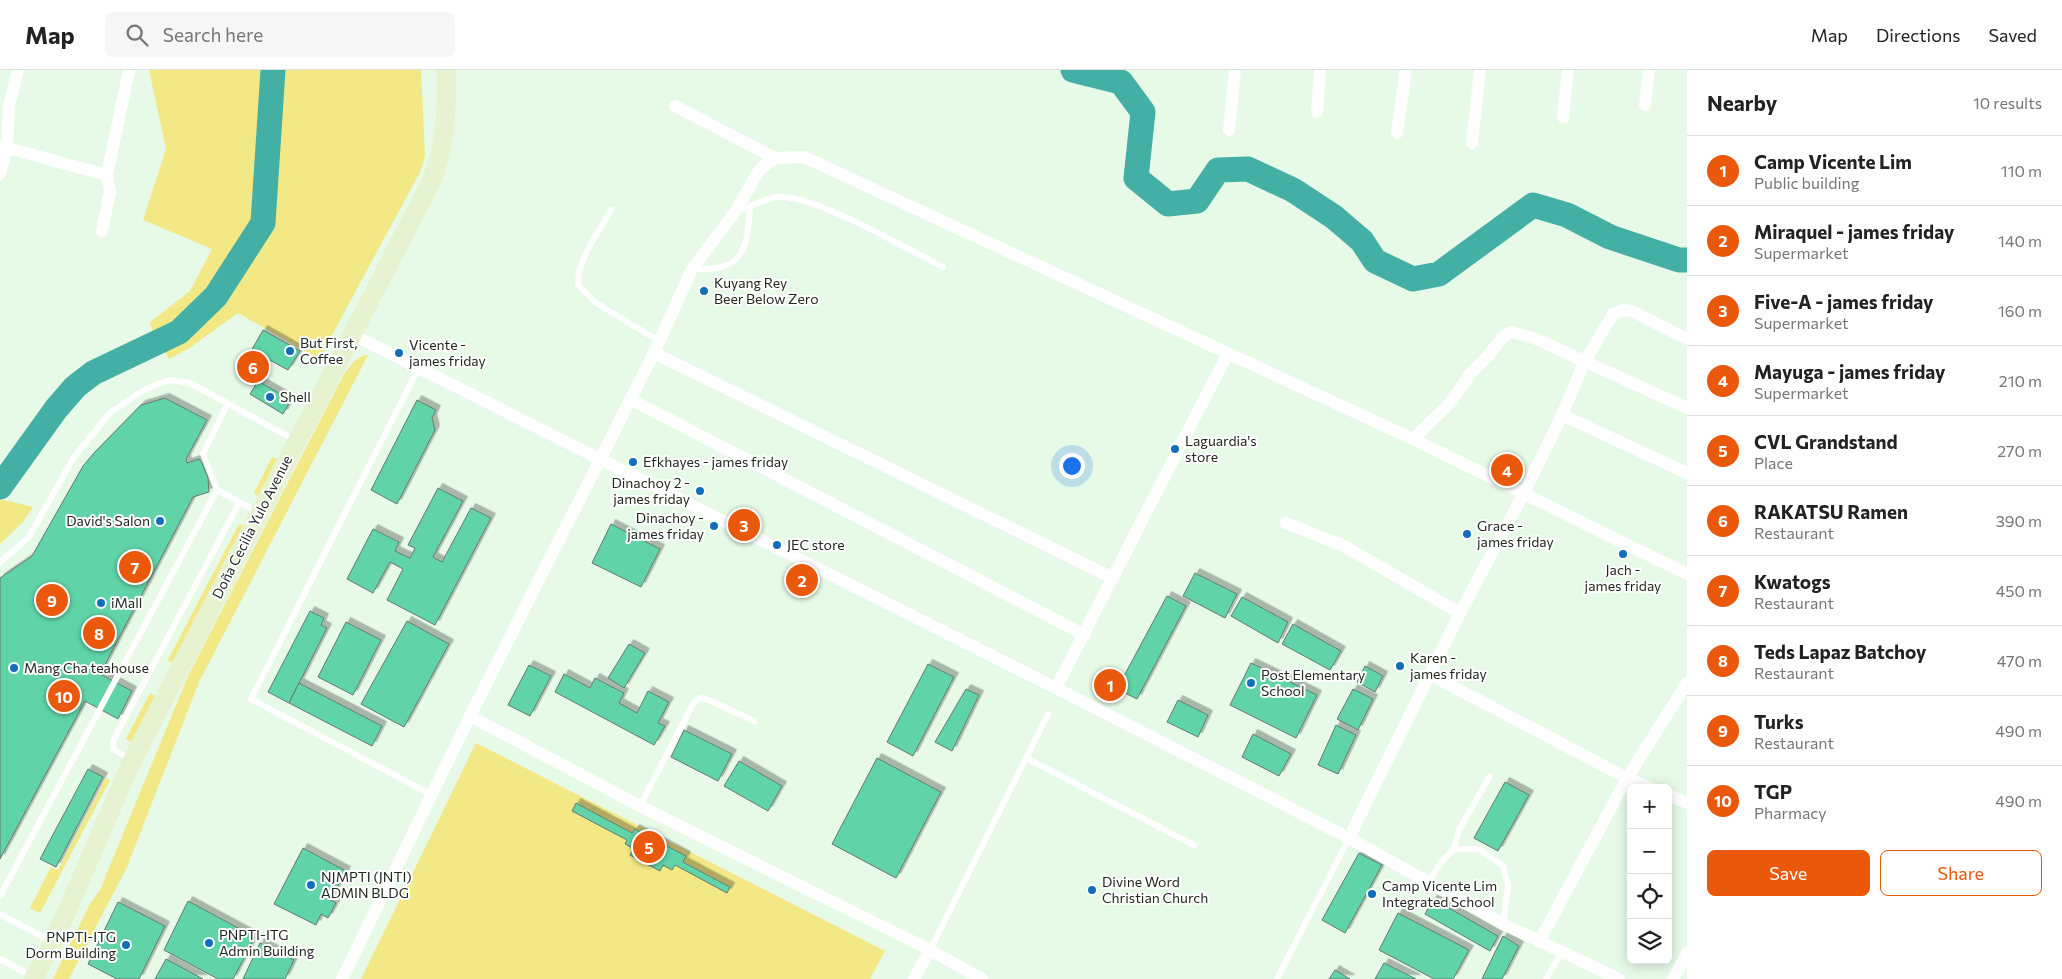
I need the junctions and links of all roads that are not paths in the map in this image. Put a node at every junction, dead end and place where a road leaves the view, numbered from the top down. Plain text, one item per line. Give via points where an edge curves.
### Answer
1 (18, 70) edge
2 (129, 70) edge
3 (446, 70) edge
4 (1235, 70) edge
5 (1320, 70) edge
6 (1406, 70) edge
7 (1480, 70) edge
8 (1568, 70) edge
9 (1649, 70) edge
10 (1645, 105) dead end
11 (674, 106) dead end
12 (1316, 112) dead end
13 (1563, 117) dead end
14 (1229, 130) dead end
15 (1397, 133) dead end
16 (1472, 143) dead end
17 (3, 147) edge
18 (775, 158) junction
19 (0, 174) edge
20 (107, 175) junction
21 (750, 207) junction
22 (611, 210) dead end
23 (736, 212) junction
24 (102, 231) dead end
25 (943, 267) dead end
26 (692, 269) junction
27 (352, 335) junction
28 (1687, 339) edge
29 (656, 347) junction
30 (1227, 355) junction
31 (1586, 361) junction
32 (418, 369) junction
33 (630, 400) junction
34 (228, 403) junction
35 (1687, 408) edge
36 (1562, 415) junction
37 (1413, 439) junction
38 (297, 441) junction
39 (601, 458) junction
40 (1687, 473) edge
41 (217, 490) junction
42 (1524, 493) junction
43 (240, 502) junction
44 (259, 513) junction
45 (1286, 523) dead end
46 (0, 562) edge
47 (1687, 574) edge
48 (1112, 578) junction
49 (1460, 613) junction
50 (1085, 635) junction
51 (1430, 674) junction
52 (1687, 683) edge
53 (1056, 688) junction
54 (1048, 714) dead end
55 (470, 716) junction
56 (754, 721) dead end
57 (1026, 758) junction
58 (132, 761) junction
59 (1490, 776) dead end
60 (1627, 778) junction
61 (1641, 784) edge
62 (432, 795) junction
63 (1672, 798) edge
64 (1687, 804) edge
65 (640, 806) junction
66 (1349, 838) junction
67 (1194, 845) dead end
68 (1454, 849) junction
69 (1428, 883) junction
70 (0, 896) edge
71 (0, 914) edge
72 (1503, 924) junction
73 (1539, 942) junction
74 (53, 943) junction
75 (930, 950) junction
76 (1561, 952) junction
77 (1687, 953) edge
78 (0, 959) edge
79 (34, 978) edge
80 (342, 979) edge
81 (914, 979) edge
82 (982, 979) edge
83 (1277, 979) edge
84 (1546, 979) edge
85 (1619, 979) edge
86 (1673, 979) edge

1 - 17 street
2 - 20 street
3 - 27 main road, Doña Cecilia Yulo Avenue via 447,112 437,169
4 - 14 street
5 - 12 street
6 - 15 street
7 - 16 street
8 - 13 street
9 - 10 street
11 - 18 street
17 - 19 street
17 - 20 street
18 - 23 street via 760,169
18 - 30 street via 804,157
20 - 24 street via 110,192
21 - 23 lane
21 - 25 lane via 776,197 798,198
21 - 26 lane via 748,232 739,257 731,265 715,270
22 - 29 lane via 583,262 578,286
23 - 26 street
26 - 29 street
27 - 32 street
27 - 38 main road, Doña Cecilia Yulo Avenue
28 - 31 street via 1624,310 1614,314
29 - 33 street
29 - 48 street
30 - 37 street
30 - 48 street
31 - 35 street
31 - 36 street
31 - 37 street via 1534,338 1510,332 1470,374 1450,403
32 - 39 street
32 - 62 lane via 250,699
33 - 39 street
33 - 50 street
34 - 38 lane
34 - 41 lane via 203,454
34 - 46 lane via 180,380 160,383 126,401 110,413 86,441 29,537
36 - 40 street
36 - 42 street
37 - 42 street
38 - 44 main road, Doña Cecilia Yulo Avenue
39 - 53 street
39 - 55 street
41 - 43 lane
41 - 70 lane
42 - 47 street
42 - 49 street
43 - 44 lane
43 - 58 lane via 113,741 116,752
44 - 58 main road, Doña Cecilia Yulo Avenue
45 - 49 street via 1342,545
48 - 50 street
49 - 51 street
50 - 53 street
51 - 60 street
51 - 66 street
52 - 60 street
53 - 66 street
54 - 57 lane
55 - 62 street
55 - 65 street
56 - 65 lane via 708,700 701,698 694,702
57 - 67 lane
57 - 75 lane
58 - 74 main road, Doña Cecilia Yulo Avenue
59 - 68 lane via 1459,830
60 - 61 street
60 - 73 street
62 - 80 street
63 - 64 street
65 - 75 street
66 - 69 street
66 - 83 lane
68 - 69 lane
68 - 72 lane via 1479,849 1503,866 1508,886
69 - 72 street
71 - 74 lane
72 - 73 street
73 - 76 street
74 - 79 main road, Doña Cecilia Yulo Avenue
75 - 81 street
75 - 82 street
76 - 84 lane
76 - 85 street
77 - 86 street
78 - 79 lane

